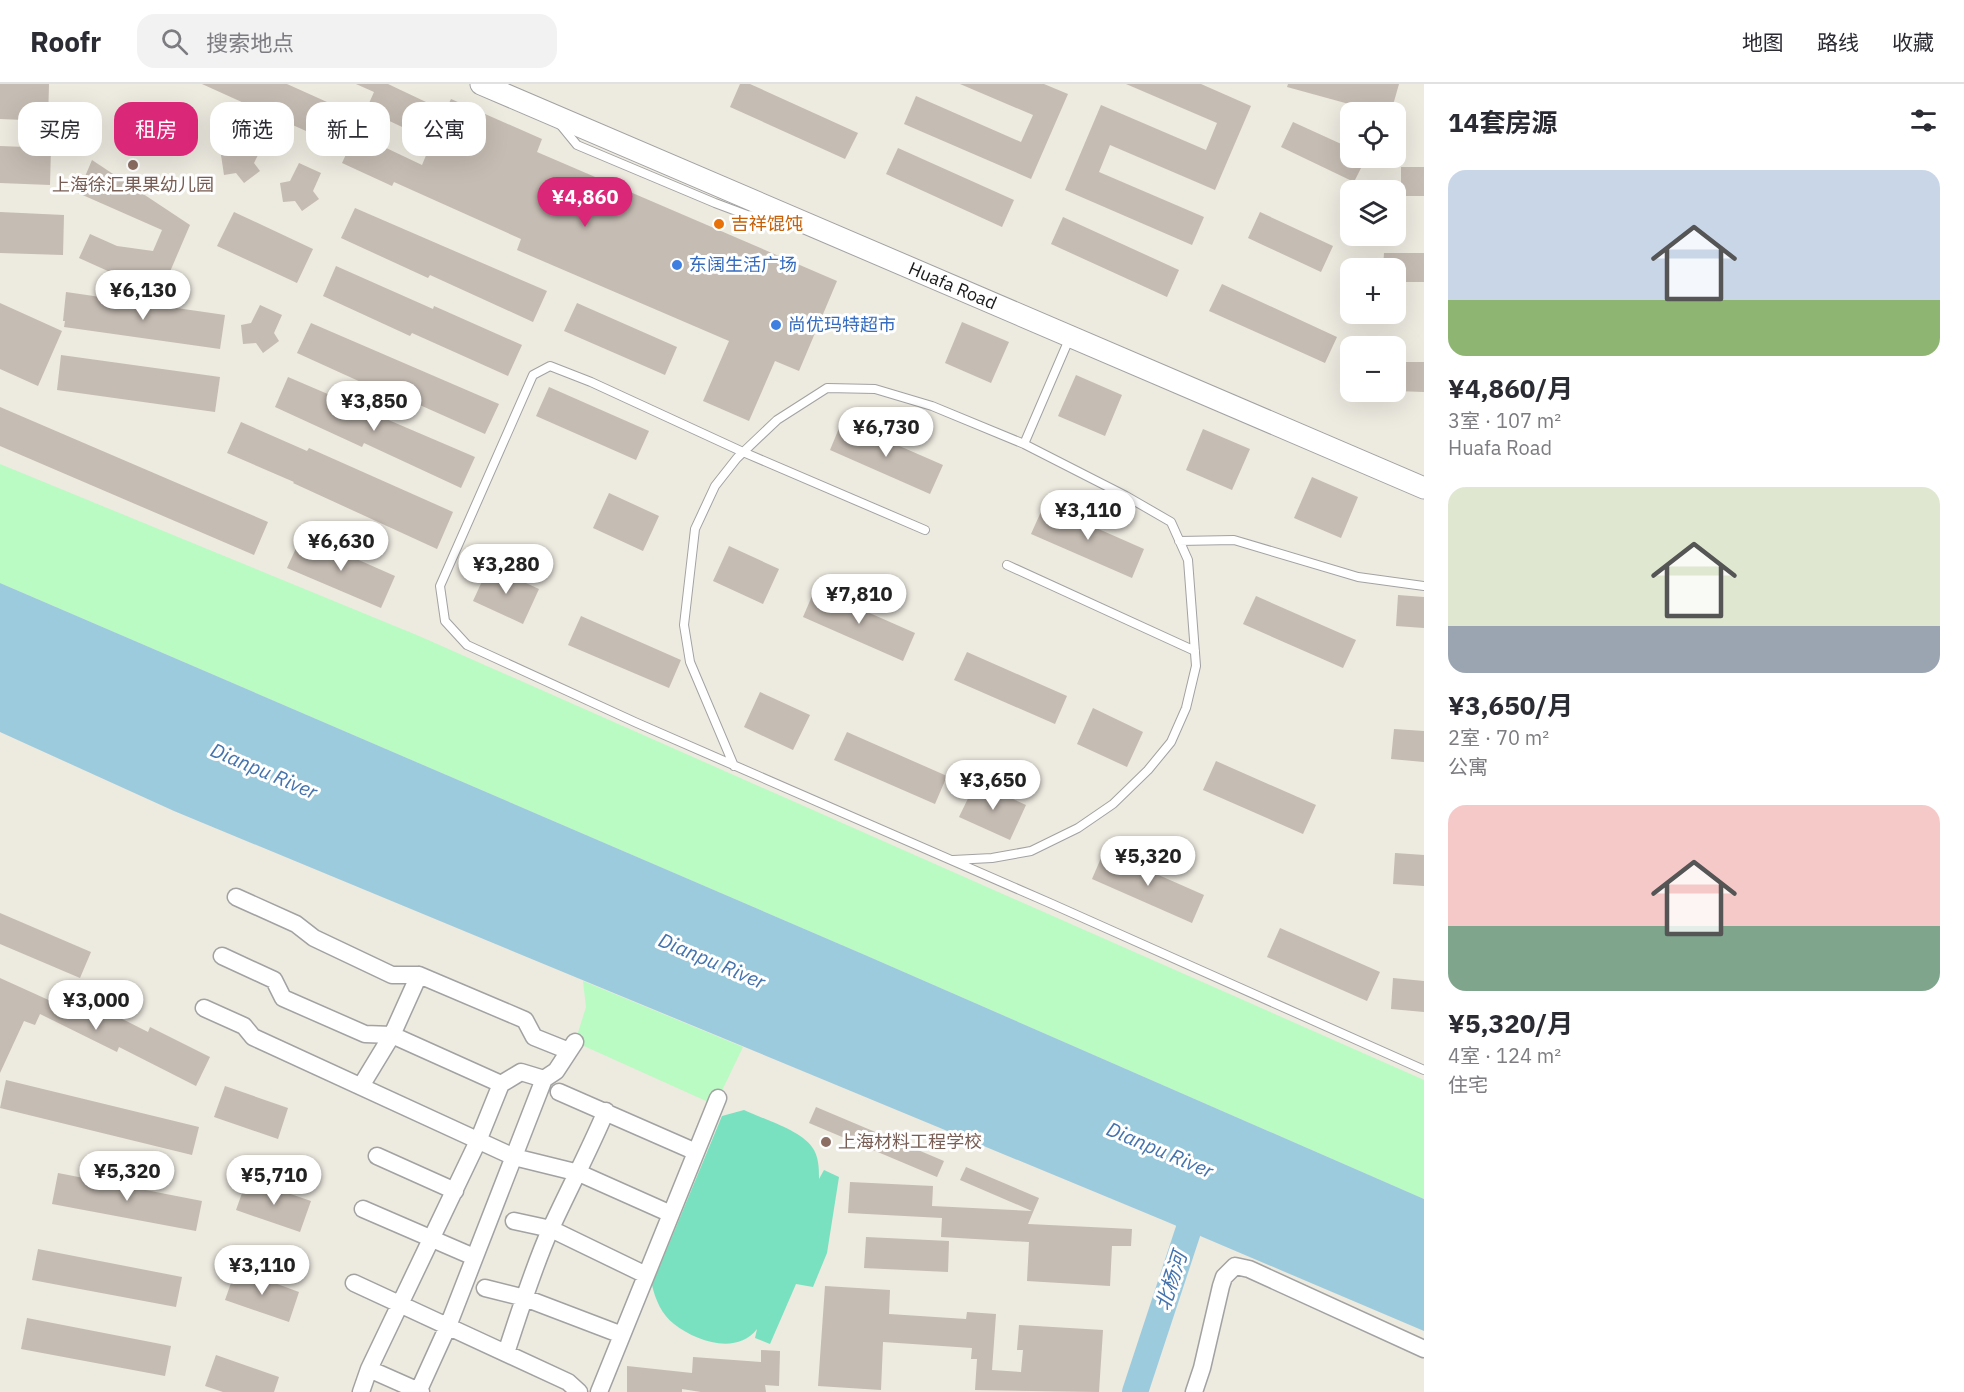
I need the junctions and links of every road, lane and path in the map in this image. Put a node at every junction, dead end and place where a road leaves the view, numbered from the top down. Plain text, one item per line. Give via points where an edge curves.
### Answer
1 (481, 84) edge
2 (1071, 336) junction
3 (1024, 444) junction
4 (743, 452) junction
5 (1424, 488) edge
6 (925, 530) dead end
7 (1179, 541) junction
8 (1007, 565) dead end
9 (1424, 586) edge
10 (1195, 651) junction
11 (734, 766) junction
12 (950, 860) junction
13 (236, 897) dead end
14 (222, 956) dead end
15 (419, 975) junction
16 (204, 1008) dead end
17 (392, 1035) junction
18 (1424, 1070) edge
19 (544, 1079) junction
20 (501, 1083) junction
21 (361, 1086) junction
22 (559, 1092) dead end
23 (718, 1098) dead end
24 (606, 1112) junction
25 (478, 1141) junction
26 (696, 1152) junction
27 (377, 1156) dead end
28 (514, 1157) junction
29 (579, 1173) junction
30 (455, 1191) junction
31 (363, 1209) dead end
32 (671, 1214) junction
33 (514, 1221) dead end
34 (551, 1229) junction
35 (432, 1239) junction
36 (474, 1257) junction
37 (646, 1275) junction
38 (354, 1283) dead end
39 (484, 1288) dead end
40 (525, 1298) junction
41 (400, 1304) junction
42 (448, 1326) junction
43 (622, 1335) junction
44 (1424, 1349) edge
45 (506, 1353) junction
46 (369, 1369) junction
47 (575, 1391) edge
48 (361, 1392) edge
49 (419, 1392) edge
50 (599, 1392) edge
51 (1194, 1392) edge

1 - 2 street, Huafa Road
2 - 3 lane
2 - 5 street, Huafa Road
3 - 4 lane via 932,406 875,389 827,388 777,420
3 - 7 lane via 1171,522
4 - 6 lane
4 - 11 lane via 715,486 695,529 684,625 690,662
4 - 11 lane via 550,366 533,375 440,586 445,621 467,645
7 - 9 lane via 1234,540 1358,577
7 - 10 lane via 1188,560
8 - 10 lane
10 - 12 lane via 1196,666 1186,708 1171,742 1113,804 1078,828 1031,850 992,858
11 - 12 lane
12 - 18 lane
13 - 15 street via 392,975
14 - 17 street via 274,980 283,998 365,1034
15 - 17 street
15 - 19 street via 525,1020 534,1036 572,1047 556,1071
16 - 21 street via 244,1026 253,1037
17 - 20 street
17 - 21 street
19 - 20 street via 521,1072
19 - 28 street
20 - 25 street
21 - 25 street
22 - 24 street
23 - 26 street
24 - 26 street
24 - 29 street
25 - 28 street
25 - 30 street
26 - 32 street
27 - 30 street
28 - 29 street
28 - 36 street
29 - 32 street
29 - 34 street
30 - 35 street
31 - 35 street
32 - 37 street
33 - 34 street
34 - 37 street
34 - 40 street
35 - 36 street
35 - 41 street
36 - 42 street
37 - 43 street
38 - 41 street
39 - 40 street
40 - 43 street
40 - 45 street
41 - 42 street
41 - 46 street
42 - 45 street
42 - 49 street
43 - 50 street
44 - 51 street via 1235,1266 1221,1286
45 - 47 street via 568,1382
46 - 48 street
46 - 49 street

